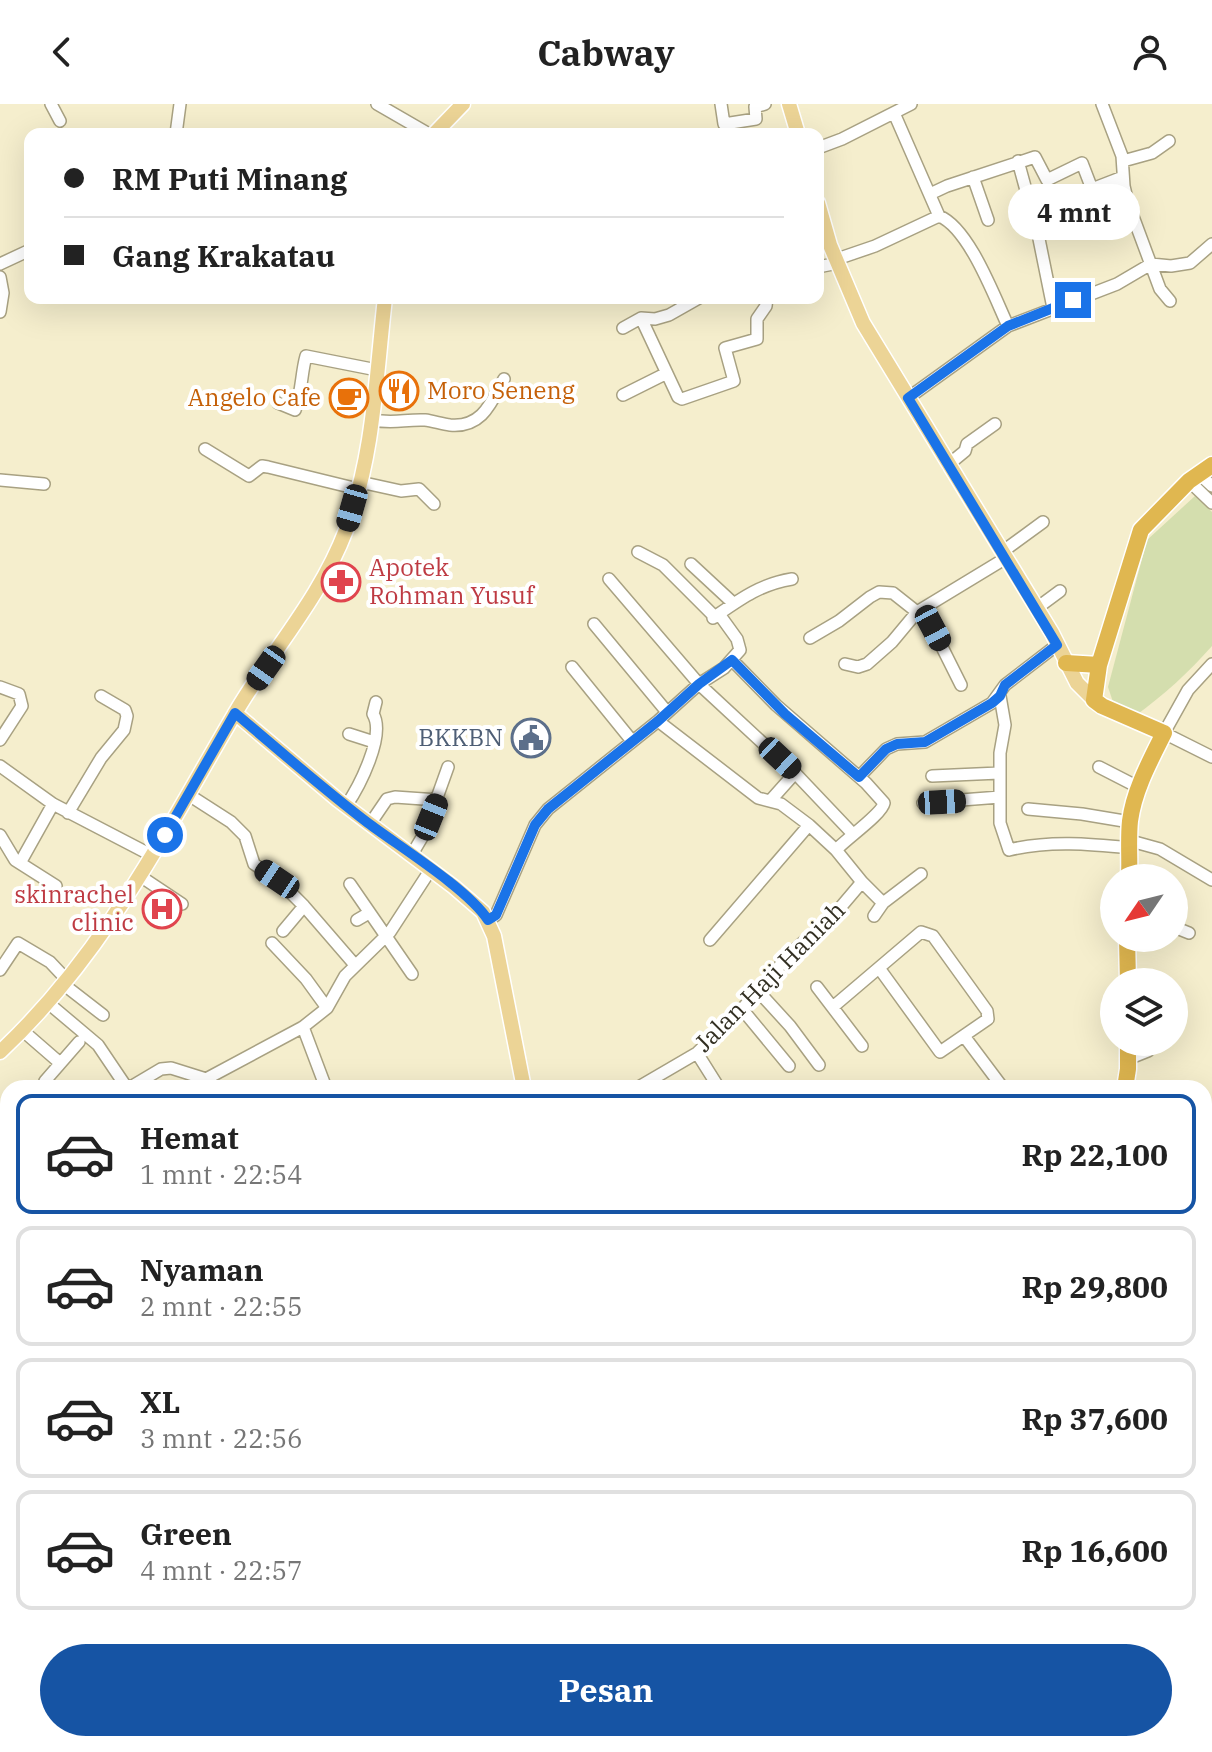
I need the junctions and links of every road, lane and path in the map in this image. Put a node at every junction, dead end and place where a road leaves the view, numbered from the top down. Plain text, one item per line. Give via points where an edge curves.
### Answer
1 (51, 104) edge
2 (180, 104) edge
3 (377, 104) edge
4 (463, 104) edge
5 (721, 104) edge
6 (765, 104) edge
7 (789, 104) edge
8 (910, 104) edge
9 (1102, 104) edge
10 (894, 113) junction
11 (60, 121) dead end
12 (177, 128) edge
13 (421, 128) edge
14 (438, 128) edge
15 (796, 128) edge
16 (1169, 141) dead end
17 (824, 145) edge
18 (1018, 161) junction
19 (1123, 161) junction
20 (973, 177) junction
21 (1123, 177) junction
22 (930, 194) junction
23 (939, 216) junction
24 (988, 220) dead end
25 (824, 221) edge
26 (1212, 244) edge
27 (24, 253) edge
28 (837, 261) junction
29 (0, 264) edge
30 (1151, 264) junction
31 (824, 265) edge
32 (0, 277) edge
33 (1170, 301) dead end
34 (384, 304) edge
35 (688, 304) edge
36 (766, 304) edge
37 (1053, 308) junction
38 (0, 312) edge
39 (641, 318) junction
40 (1008, 326) junction
41 (623, 328) dead end
42 (377, 370) junction
43 (665, 374) junction
44 (504, 379) dead end
45 (623, 395) dead end
46 (908, 398) junction
47 (278, 403) dead end
48 (373, 420) junction
49 (995, 424) dead end
50 (205, 449) dead end
51 (948, 465) junction
52 (1203, 476) edge
53 (0, 480) edge
54 (44, 484) dead end
55 (359, 485) junction
56 (1212, 503) edge
57 (434, 504) dead end
58 (1043, 522) dead end
59 (638, 552) dead end
60 (1004, 555) junction
61 (691, 564) dead end
62 (609, 579) dead end
63 (792, 579) dead end
64 (1060, 591) dead end
65 (733, 603) junction
66 (1037, 608) junction
67 (920, 610) junction
68 (714, 618) junction
69 (594, 624) dead end
70 (810, 638) dead end
71 (1057, 645) junction
72 (732, 660) junction
73 (1066, 663) junction
74 (845, 664) dead end
75 (1212, 664) edge
76 (1099, 665) junction
77 (572, 667) dead end
78 (699, 684) junction
79 (961, 685) dead end
80 (0, 687) edge
81 (101, 696) dead end
82 (1000, 696) junction
83 (1094, 700) junction
84 (376, 702) dead end
85 (235, 713) junction
86 (662, 717) junction
87 (1164, 733) junction
88 (349, 734) dead end
89 (0, 740) edge
90 (632, 741) junction
91 (374, 742) junction
92 (1212, 757) edge
93 (0, 766) edge
94 (448, 767) dead end
95 (1099, 767) dead end
96 (795, 773) junction
97 (999, 773) junction
98 (932, 776) dead end
99 (859, 777) junction
100 (1138, 787) junction
101 (189, 795) junction
102 (1000, 797) junction
103 (438, 800) junction
104 (770, 801) junction
105 (923, 803) dead end
106 (53, 804) junction
107 (346, 806) junction
108 (1028, 809) dead end
109 (68, 813) junction
110 (1130, 822) junction
111 (370, 824) junction
112 (809, 825) junction
113 (852, 833) junction
114 (0, 835) edge
115 (1131, 844) junction
116 (836, 850) junction
117 (153, 856) junction
118 (411, 856) junction
119 (20, 863) junction
120 (1130, 864) edge
121 (431, 869) junction
122 (921, 874) dead end
123 (140, 876) junction
124 (1212, 880) edge
125 (350, 884) dead end
126 (861, 884) junction
127 (56, 886) dead end
128 (883, 903) junction
129 (182, 904) dead end
130 (304, 906) junction
131 (369, 913) junction
132 (874, 916) dead end
133 (357, 920) dead end
134 (488, 920) junction
135 (283, 931) dead end
136 (385, 936) junction
137 (710, 940) dead end
138 (272, 943) dead end
139 (355, 965) junction
140 (879, 968) junction
141 (0, 970) edge
142 (412, 974) dead end
143 (65, 982) junction
144 (817, 987) dead end
145 (758, 991) junction
146 (47, 1002) junction
147 (834, 1006) junction
148 (327, 1008) junction
149 (742, 1009) junction
150 (103, 1015) dead end
151 (303, 1027) junction
152 (22, 1030) junction
153 (964, 1036) junction
154 (79, 1042) dead end
155 (862, 1046) dead end
156 (0, 1052) edge
157 (697, 1053) junction
158 (1128, 1056) edge
159 (60, 1063) junction
160 (819, 1065) dead end
161 (789, 1066) dead end
162 (46, 1080) edge
163 (123, 1080) edge
164 (142, 1080) edge
165 (201, 1080) edge
166 (213, 1080) edge
167 (323, 1080) edge
168 (522, 1080) edge
169 (651, 1080) edge
170 (714, 1080) edge
171 (997, 1080) edge
172 (1126, 1080) edge

1 - 11 street
2 - 12 street
3 - 13 street
4 - 14 main road
5 - 6 street via 724,124 756,119 755,107
7 - 15 main road
8 - 10 street
9 - 19 street
10 - 17 street
10 - 22 street
16 - 19 street via 1152,153
18 - 20 street
18 - 21 street via 1035,157 1047,180 1082,163 1092,189
18 - 37 street
19 - 21 street
20 - 22 street
20 - 24 street
21 - 30 street
22 - 23 street
23 - 28 street
23 - 40 street via 964,236
25 - 28 main road
26 - 30 street via 1190,263
27 - 29 street
28 - 31 street
28 - 46 main road via 863,323
30 - 33 street
30 - 37 street via 1117,284
32 - 38 street
34 - 42 main road
35 - 39 street via 669,315
36 - 43 street via 757,319 757,339 725,348 734,381 680,399
37 - 40 street
39 - 41 street
39 - 43 street
40 - 46 street
42 - 47 street via 306,356 295,410
42 - 48 main road
43 - 45 street
44 - 48 street via 483,416 466,424
46 - 51 main road
48 - 55 main road
49 - 51 street
50 - 55 street via 249,476 262,466
51 - 60 main road
52 - 56 street
52 - 76 highway via 1141,530
53 - 54 street
55 - 57 street via 419,489
55 - 85 main road via 320,588
58 - 60 street
59 - 68 street via 663,565
60 - 66 main road
60 - 67 street
61 - 65 street
62 - 78 street
63 - 65 street via 763,586
64 - 66 street
65 - 68 street
66 - 71 main road
67 - 70 street via 893,593 879,592
67 - 74 street via 867,664
67 - 79 street
68 - 72 street via 740,645
69 - 86 street
71 - 73 main road
71 - 82 street via 1005,685
72 - 78 street
72 - 99 street
73 - 76 highway
73 - 83 main road
75 - 87 street via 1188,690
76 - 83 highway
77 - 90 street
78 - 86 street
78 - 96 street
80 - 89 street via 19,694 22,706
81 - 109 street via 125,710 127,721
82 - 97 street via 1005,725
82 - 99 street via 925,742 886,749
83 - 87 highway
84 - 91 street
85 - 101 main road
85 - 107 main road
86 - 90 street
86 - 104 street via 758,798
87 - 92 street
87 - 100 highway
88 - 91 street
90 - 134 street via 541,817 496,915
91 - 107 street
93 - 106 street
94 - 103 street
95 - 100 street
96 - 104 street
96 - 113 street
97 - 98 street
97 - 102 street
99 - 113 street via 885,806
100 - 110 highway
101 - 117 main road
101 - 130 street via 231,822 248,841 254,864
102 - 105 street
102 - 115 street via 1000,823 1009,850 1058,843
103 - 111 street via 387,799
103 - 118 street
104 - 112 street
106 - 109 street
106 - 119 street
107 - 111 main road
108 - 110 street
109 - 117 street
110 - 115 highway
111 - 118 main road
112 - 116 street
112 - 137 street
113 - 116 street
114 - 119 street via 10,856
115 - 120 highway
115 - 124 street via 1160,849
116 - 126 street
117 - 123 main road
118 - 121 main road
119 - 127 street
121 - 134 main road
121 - 136 street
122 - 128 street
123 - 129 street
123 - 143 main road
125 - 131 street
126 - 128 street
126 - 145 street, Jalan Haji Haniah
128 - 132 street
130 - 135 street
130 - 139 street
131 - 133 street
131 - 136 street
134 - 168 main road
136 - 139 street
136 - 142 street
138 - 148 street
139 - 148 street
140 - 147 street
140 - 153 street via 938,1051 945,1052
140 - 153 street via 921,932 933,936 987,1011 988,1019
141 - 143 street via 18,943 50,962
143 - 146 main road
143 - 150 street
144 - 147 street
145 - 149 street, Jalan Haji Haniah
145 - 160 street
146 - 152 main road
146 - 163 street via 98,1045
147 - 155 street
148 - 151 street
149 - 157 street, Jalan Haji Haniah
149 - 161 street
151 - 166 street
151 - 167 street
152 - 156 main road
152 - 159 street
153 - 171 street
154 - 159 street
157 - 169 street, Jalan Haji Haniah
157 - 170 street
158 - 172 highway
159 - 162 street
164 - 165 street via 171,1068

